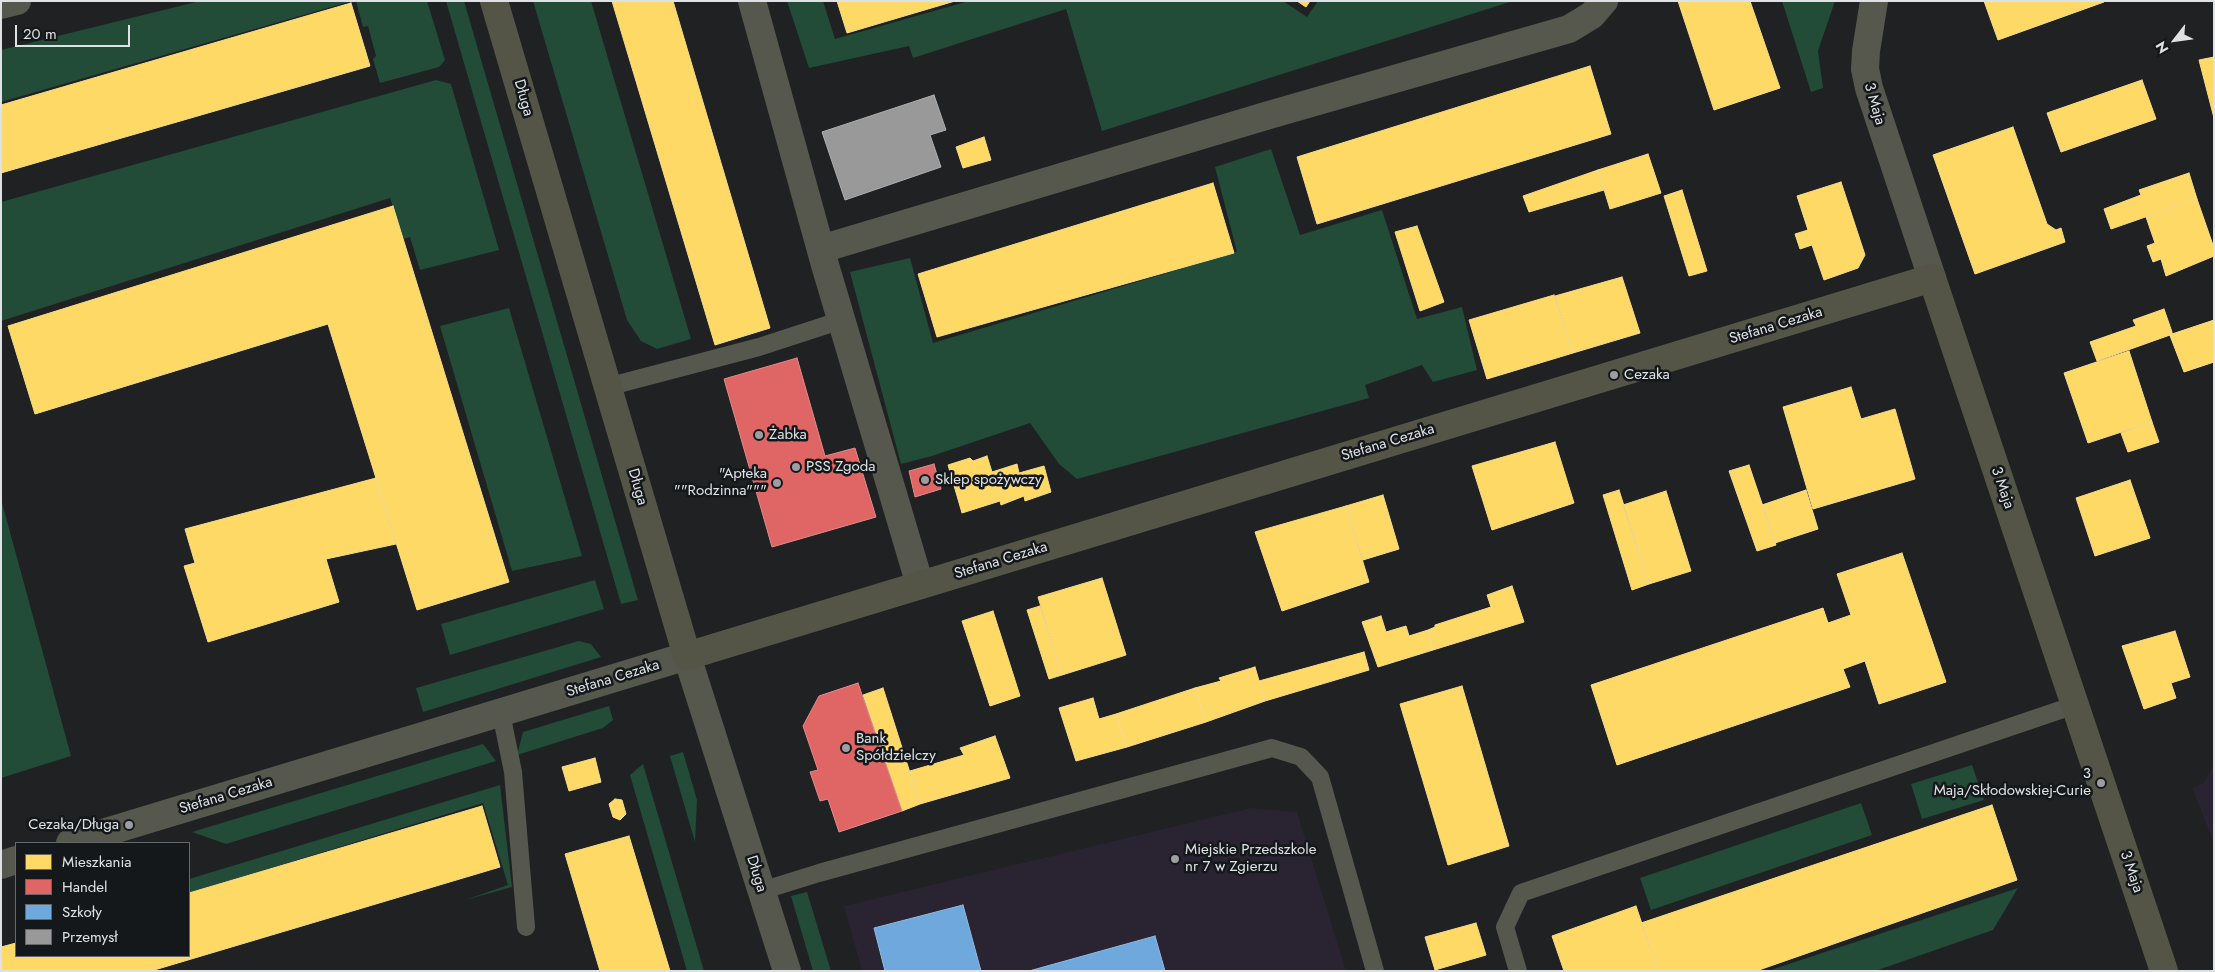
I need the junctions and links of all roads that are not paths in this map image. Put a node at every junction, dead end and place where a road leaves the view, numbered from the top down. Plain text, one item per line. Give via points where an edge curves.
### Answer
1 (17, 1) edge
2 (494, 1) edge
3 (752, 1) edge
4 (1604, 1) edge
5 (1874, 1) edge
6 (1, 5) edge
7 (821, 250) junction
8 (1932, 278) junction
9 (842, 320) junction
10 (607, 387) junction
11 (920, 585) junction
12 (688, 656) junction
13 (2075, 705) junction
14 (501, 713) junction
15 (73, 842) edge
16 (15, 860) edge
17 (1, 865) edge
18 (761, 892) junction
19 (526, 927) dead end
20 (787, 971) edge
21 (1375, 971) edge
22 (1518, 971) edge
23 (2164, 971) edge

1 - 6 street
2 - 10 main road, Długa
3 - 7 street
4 - 7 street via 1592,15 1569,29 1269,114
5 - 8 street, 3 Maja via 1865,69
7 - 9 street
8 - 11 main road, Stefana Cezaka
8 - 13 main road, 3 Maja
9 - 10 lane via 759,347
9 - 11 street
10 - 12 main road, Długa
11 - 12 main road, Stefana Cezaka
12 - 14 street, Stefana Cezaka
12 - 18 street, Długa
13 - 22 lane via 1521,893 1505,927
13 - 23 main road, 3 Maja
14 - 15 street, Stefana Cezaka
14 - 19 lane via 513,772
16 - 17 street
18 - 20 street, Długa
18 - 21 lane via 819,873 1272,748 1301,757 1320,777

